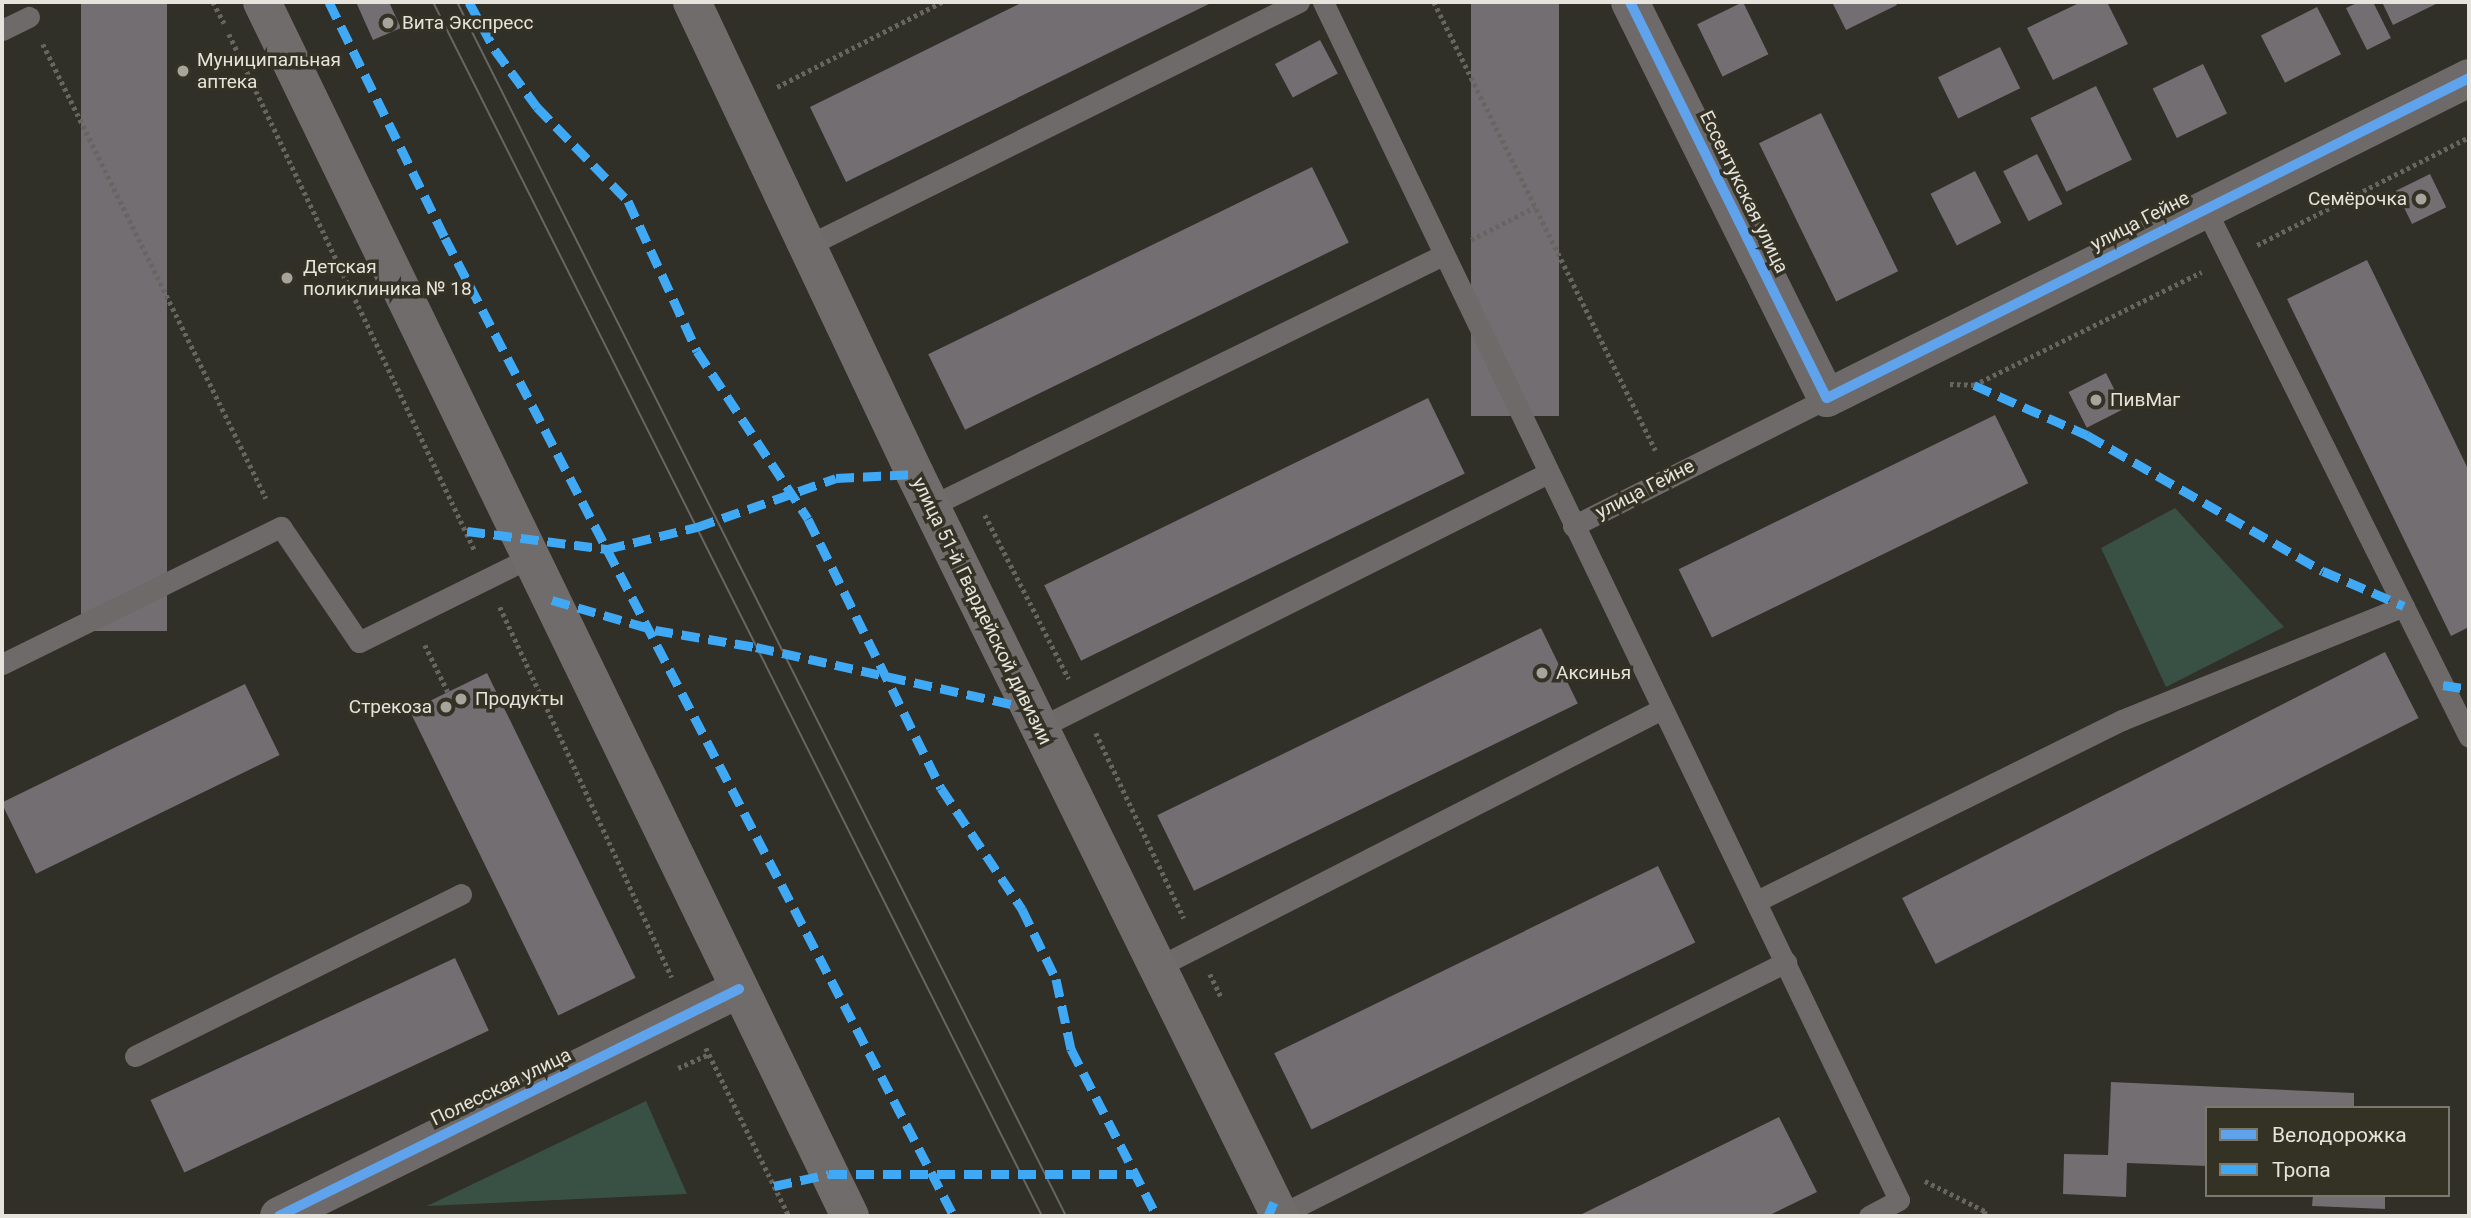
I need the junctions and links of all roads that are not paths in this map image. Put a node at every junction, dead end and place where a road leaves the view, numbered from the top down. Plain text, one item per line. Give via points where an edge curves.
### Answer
1 (262, 2) edge
2 (692, 2) edge
3 (1299, 2) edge
4 (1323, 2) edge
5 (1635, 3) edge
6 (29, 17) road end
7 (2, 30) edge
8 (2469, 78) edge
9 (2205, 208) junction
10 (807, 246) junction
11 (1443, 255) junction
12 (1827, 398) junction
13 (1548, 472) junction
14 (931, 506) junction
15 (1573, 526) junction
16 (531, 557) junction
17 (2404, 606) junction
18 (2, 664) edge
19 (1662, 709) junction
20 (1039, 728) junction
21 (2469, 737) edge
22 (461, 894) dead end
23 (1757, 901) junction
24 (1786, 962) junction
25 (1156, 968) junction
26 (738, 989) junction
27 (135, 1056) dead end
28 (1280, 1215) edge
29 (279, 1216) edge
30 (850, 1216) edge
31 (1869, 1216) edge

1 - 16 main road
2 - 10 main road, улица 51-й Гвардейской дивизии
3 - 10 lane
4 - 11 lane
5 - 12 street, Ессентукская улица
6 - 7 lane
8 - 9 street, улица Гейне
9 - 12 street, улица Гейне
9 - 17 lane
10 - 14 main road, улица 51-й Гвардейской дивизии
11 - 13 lane
11 - 14 lane
12 - 15 lane, улица Гейне
13 - 15 lane
13 - 20 lane
14 - 20 main road, улица 51-й Гвардейской дивизии
15 - 19 lane
16 - 18 lane via 359,642 281,527
16 - 26 main road
17 - 21 lane
17 - 23 lane via 2122,720
19 - 23 lane
19 - 25 lane
20 - 25 main road, улица 51-й Гвардейской дивизии
22 - 27 lane
23 - 24 lane
24 - 28 lane
24 - 31 lane via 1899,1200
25 - 28 main road, улица 51-й Гвардейской дивизии
26 - 29 street, Полесская улица
26 - 30 main road

